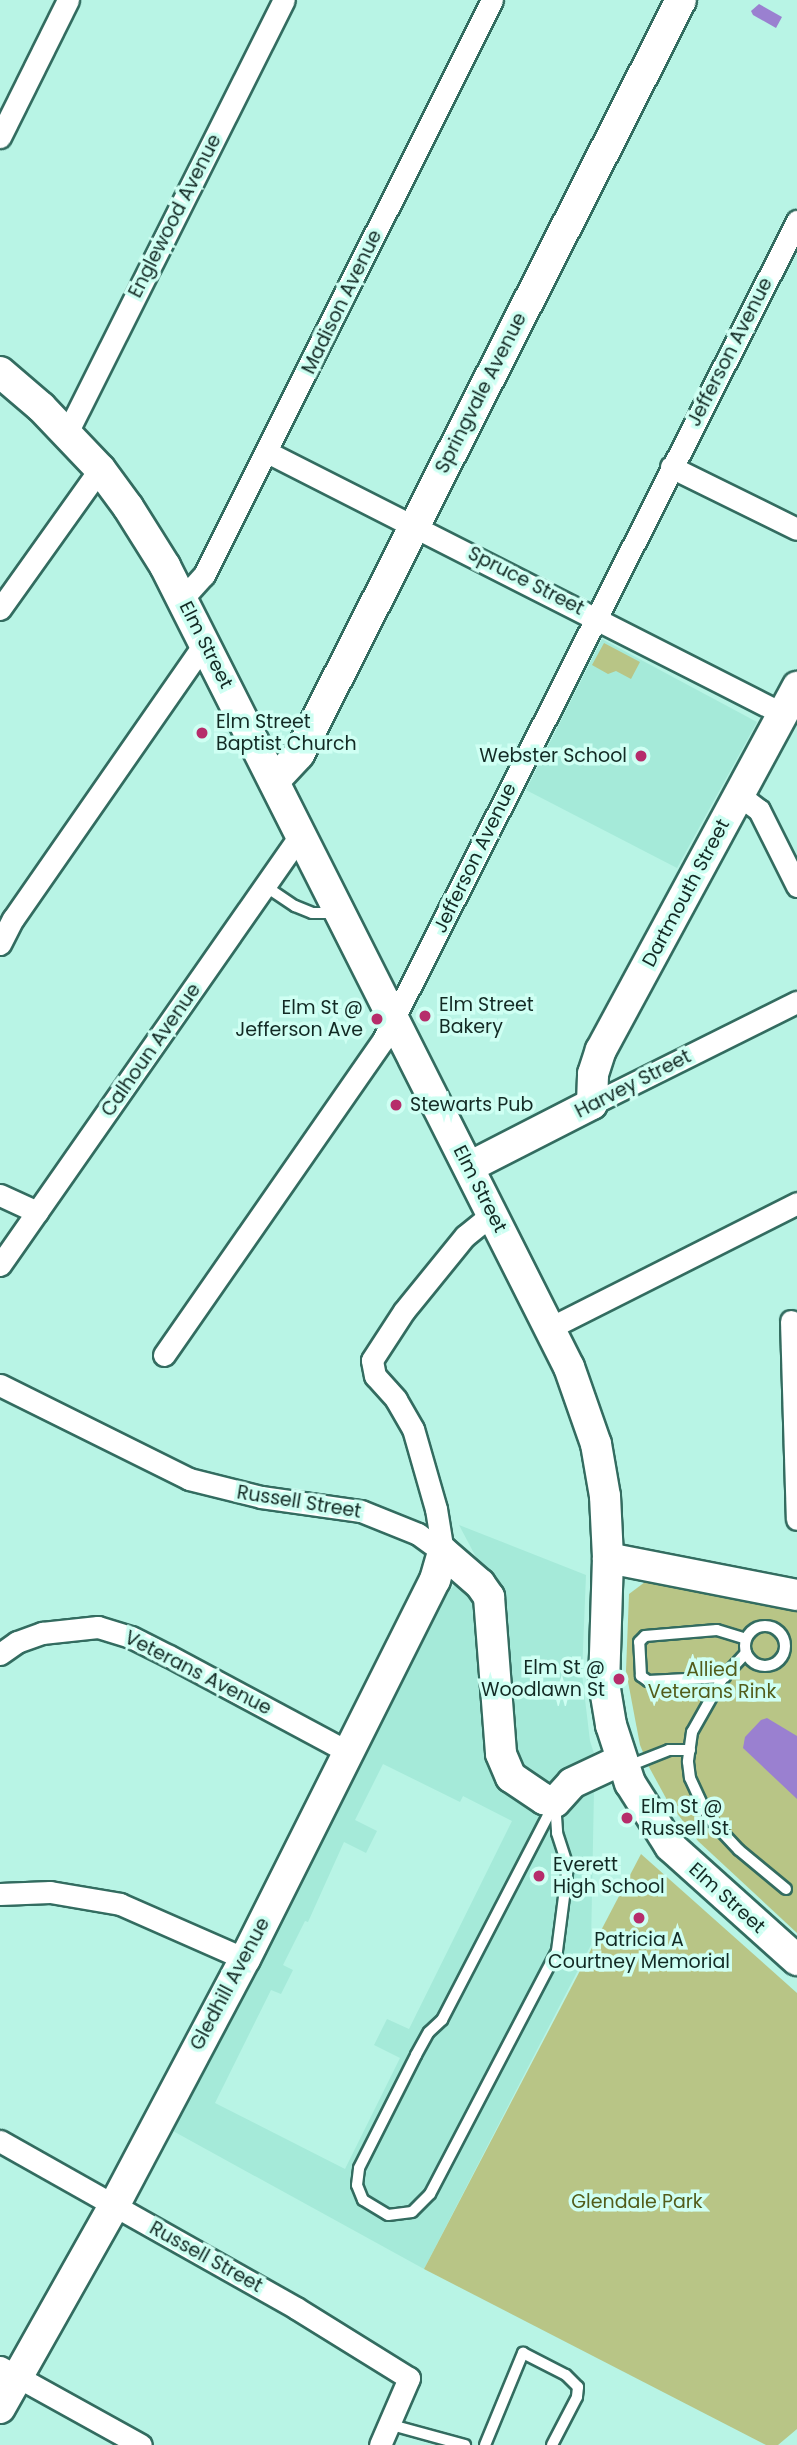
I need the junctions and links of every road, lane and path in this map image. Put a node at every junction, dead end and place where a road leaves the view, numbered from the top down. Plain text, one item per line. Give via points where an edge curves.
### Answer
1 (68, 0) edge
2 (284, 0) edge
3 (492, 0) edge
4 (681, 0) edge
5 (0, 137) edge
6 (797, 221) edge
7 (0, 372) edge
8 (67, 433) junction
9 (267, 452) junction
10 (671, 467) junction
11 (100, 469) junction
12 (414, 525) junction
13 (797, 529) edge
14 (183, 597) junction
15 (0, 609) edge
16 (595, 616) junction
17 (205, 643) junction
18 (797, 687) edge
19 (783, 714) junction
20 (274, 781) junction
21 (739, 795) junction
22 (301, 834) junction
23 (265, 886) junction
24 (797, 886) edge
25 (341, 913) junction
26 (0, 944) edge
27 (797, 1002) edge
28 (394, 1017) junction
29 (592, 1104) junction
30 (469, 1167) junction
31 (0, 1195) edge
32 (797, 1203) edge
33 (37, 1212) junction
34 (492, 1214) junction
35 (0, 1265) edge
36 (791, 1321) dead end
37 (550, 1328) junction
38 (164, 1355) dead end
39 (0, 1385) edge
40 (797, 1519) edge
41 (443, 1552) junction
42 (608, 1558) junction
43 (797, 1595) edge
44 (746, 1639) junction
45 (746, 1653) junction
46 (0, 1654) edge
47 (725, 1677) junction
48 (690, 1749) junction
49 (350, 1753) junction
50 (622, 1764) junction
51 (555, 1802) junction
52 (786, 1889) dead end
53 (0, 1894) edge
54 (245, 1959) junction
55 (797, 1960) edge
56 (0, 2141) edge
57 (114, 2206) junction
58 (9, 2372) edge
59 (0, 2408) edge
60 (388, 2424) junction
61 (141, 2445) edge
62 (380, 2445) edge
63 (465, 2445) edge
64 (485, 2445) edge
65 (551, 2445) edge

1 - 5 street
2 - 8 street, Englewood Avenue
3 - 9 street, Madison Avenue
4 - 12 street, Springvale Avenue
6 - 10 street, Jefferson Avenue
7 - 8 street, Elm Street
8 - 11 street, Elm Street
9 - 12 street, Spruce Street
9 - 14 street, Madison Avenue via 204,575
10 - 13 street
10 - 16 street, Jefferson Avenue
11 - 14 street, Elm Street via 140,523
11 - 15 street
12 - 16 street, Spruce Street
12 - 20 street, Springvale Avenue via 299,754
14 - 17 street, Elm Street
16 - 19 street, Spruce Street
16 - 28 street, Jefferson Avenue
17 - 20 street, Elm Street
17 - 26 street
18 - 19 street, Dartmouth Street
19 - 21 street, Dartmouth Street
20 - 22 street, Elm Street
21 - 24 street via 759,810
21 - 29 street, Dartmouth Street via 601,1050 593,1074
22 - 23 street, Calhoun Avenue
22 - 25 street, Elm Street
23 - 25 lane via 312,913
23 - 33 street, Calhoun Avenue
25 - 28 street, Elm Street
27 - 29 street, Harvey Street
28 - 30 street, Elm Street
28 - 38 street, Jefferson Avenue via 381,1043
29 - 30 street, Harvey Street
30 - 34 street, Elm Street
31 - 33 street
32 - 37 street
33 - 35 street, Calhoun Avenue
34 - 37 street, Elm Street
34 - 41 street via 465,1236 404,1311 372,1360 375,1376 402,1407 413,1429
36 - 40 street
37 - 42 street, Elm Street via 576,1384 596,1444 605,1496
39 - 41 street, Russell Street via 188,1479 244,1494 362,1511 418,1534
41 - 49 street, Gledhill Avenue via 438,1574
41 - 51 street, Russell Street via 489,1597 504,1766 519,1783
42 - 43 street
42 - 50 street, Elm Street via 604,1683
44 - 45 lane
44 - 45 lane via 755,1629 768,1627 780,1633 785,1647 780,1659 768,1666 755,1664
44 - 47 lane via 717,1630 645,1636 639,1642 641,1676 648,1681
45 - 47 lane
46 - 49 street, Veterans Avenue via 42,1633 98,1627 169,1656
47 - 48 lane via 692,1732
48 - 50 lane via 668,1750
48 - 52 lane via 690,1778 708,1817
49 - 54 street, Gledhill Avenue
50 - 51 street via 572,1783
50 - 55 street, Elm Street via 670,1846
51 - 51 lane via 359,2168 363,2200 388,2215 412,2212 430,2194 557,1951 568,1866 557,1833
53 - 54 street via 50,1892 120,1904
54 - 57 street, Gledhill Avenue
56 - 57 street, Russell Street
57 - 58 street, Gledhill Avenue
57 - 60 street, Russell Street via 296,2308 409,2378
58 - 59 street, Gledhill Avenue
58 - 61 street
60 - 62 street
60 - 63 lane
64 - 65 lane via 523,2353 566,2375 579,2387

